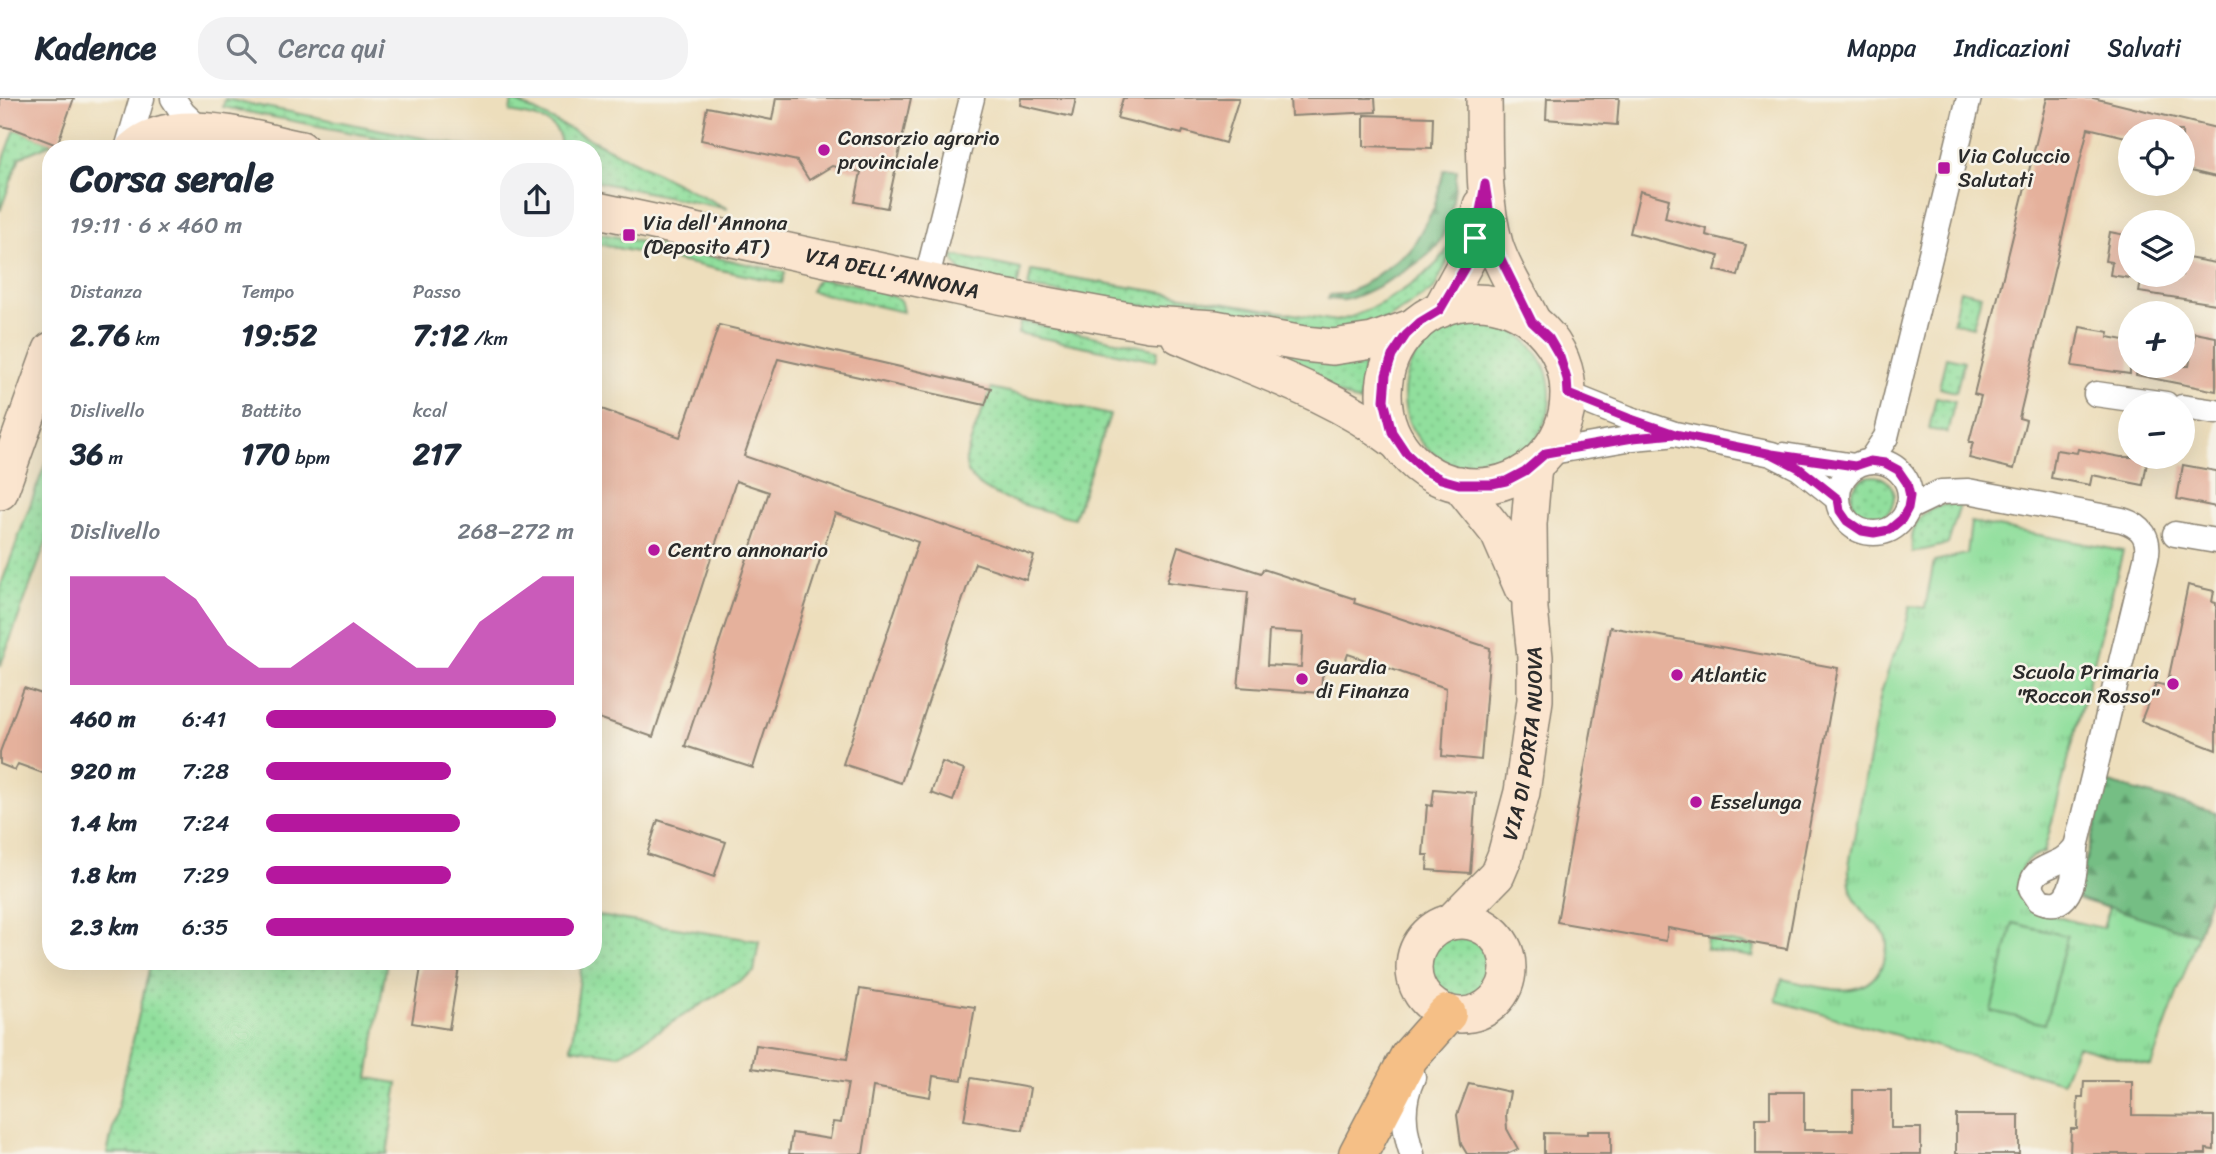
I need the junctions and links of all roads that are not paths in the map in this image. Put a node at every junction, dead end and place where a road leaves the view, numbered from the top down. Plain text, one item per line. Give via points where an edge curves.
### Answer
1 (142, 98) edge
2 (173, 98) edge
3 (972, 98) edge
4 (1484, 98) edge
5 (1969, 98) edge
6 (201, 130) junction
7 (130, 140) edge
8 (143, 140) edge
9 (254, 140) edge
10 (1485, 184) junction
11 (602, 211) edge
12 (926, 281) junction
13 (1428, 318) junction
14 (1532, 322) junction
15 (1150, 324) junction
16 (42, 375) edge
17 (1568, 394) junction
18 (2096, 394) dead end
19 (2118, 397) edge
20 (2195, 409) edge
21 (2216, 412) edge
22 (1675, 434) junction
23 (1398, 443) junction
24 (1772, 454) junction
25 (1540, 459) junction
26 (1881, 469) junction
27 (1459, 484) junction
28 (0, 492) edge
29 (1941, 492) junction
30 (1838, 499) junction
31 (1908, 508) junction
32 (2175, 534) dead end
33 (2216, 541) edge
34 (1530, 609) junction
35 (2076, 847) dead end
36 (1497, 875) junction
37 (1451, 922) junction
38 (1501, 943) junction
39 (1452, 1015) junction
40 (1358, 1154) edge
41 (1412, 1154) edge

1 - 7 street
2 - 6 street
3 - 12 street
4 - 10 street
5 - 26 street
6 - 8 street via 178,129
6 - 9 street
10 - 13 street via 1471,255
10 - 14 street via 1496,245
11 - 12 street, VIA DELL'ANNONA
12 - 15 street, VIA DELL'ANNONA
13 - 14 street, VIA DELL'ANNONA via 1461,304 1488,303
13 - 15 street, VIA DELL'ANNONA via 1373,341 1333,347 1215,328
13 - 23 street, VIA DELL'ANNONA via 1395,351 1385,381 1384,400
14 - 17 street, VIA DELL'ANNONA via 1560,357
15 - 23 street, VIA DELL'ANNONA via 1333,401
16 - 28 street
17 - 22 street
17 - 25 street, VIA DELL'ANNONA via 1564,422
18 - 19 street
20 - 21 street
22 - 24 street
22 - 25 street via 1633,438
23 - 27 street, VIA DELL'ANNONA via 1424,470
24 - 26 street
24 - 30 street via 1799,468
25 - 27 street, VIA DELL'ANNONA via 1499,483
25 - 34 street, VIA DI PORTA NUOVA via 1529,524
26 - 29 street
26 - 30 street via 1842,480
26 - 31 street via 1910,496
27 - 34 street, VIA DI PORTA NUOVA via 1498,533
29 - 31 street
29 - 35 street via 1968,491 2122,520 2147,538 2146,559
30 - 31 street via 1847,521 1868,532 1889,530
32 - 33 street
34 - 36 street, VIA DI PORTA NUOVA via 1535,657 1531,737 1522,792
36 - 37 street, VIA DI PORTA NUOVA
36 - 38 street, VIA DI PORTA NUOVA
37 - 38 street via 1476,923
37 - 39 street, VIA DI PORTA NUOVA via 1424,938 1413,968 1424,998
38 - 39 street, VIA DI PORTA NUOVA via 1508,964 1502,992 1483,1010
39 - 40 highway via 1409,1057
39 - 41 street via 1429,1048 1407,1094 1404,1118

